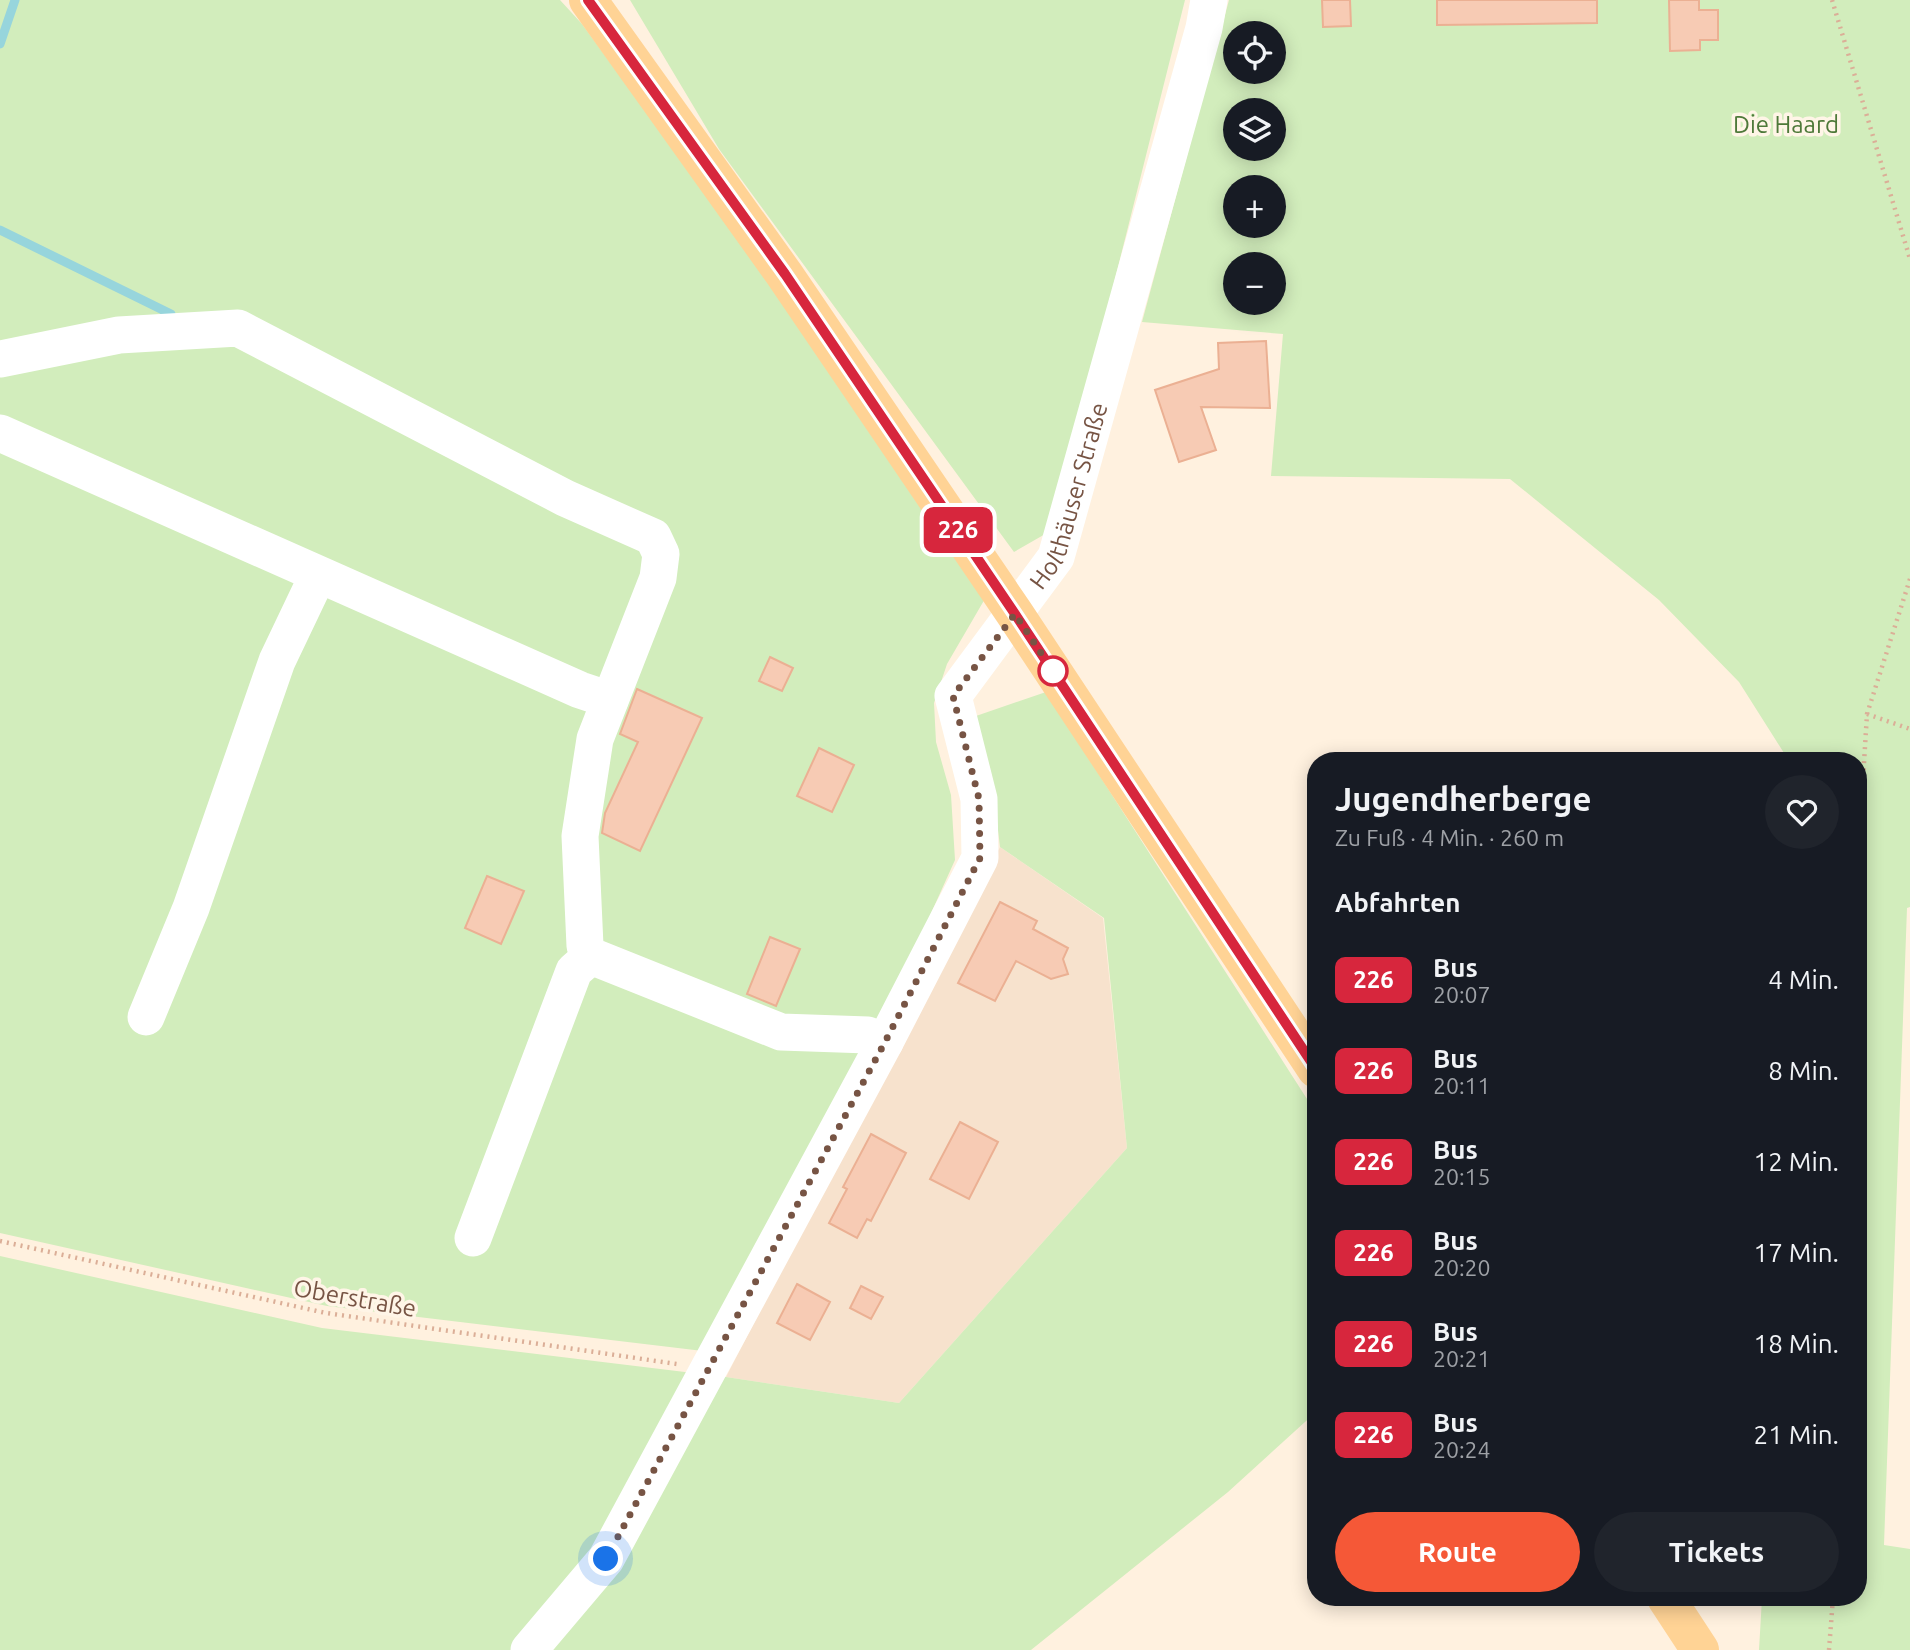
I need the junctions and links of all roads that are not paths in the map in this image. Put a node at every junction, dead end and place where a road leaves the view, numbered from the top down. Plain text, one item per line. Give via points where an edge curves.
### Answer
1 (588, 0) edge
2 (1209, 0) edge
3 (0, 359) edge
4 (0, 433) edge
5 (318, 575) junction
6 (1015, 614) junction
7 (610, 700) junction
8 (591, 956) junction
9 (146, 1017) dead end
10 (885, 1042) junction
11 (1307, 1055) edge
12 (473, 1238) dead end
13 (1671, 1606) edge
14 (529, 1650) edge
15 (1700, 1650) edge

1 - 6 main road via 785,274
2 - 6 street, Holthäuser Straße via 1056,556
3 - 7 street via 119,335 238,328 565,498 653,537 661,554 658,579
4 - 5 street
5 - 7 street
5 - 9 street via 277,661 191,908
6 - 10 street, Holthäuser Straße via 953,696 979,799 980,858
6 - 11 main road
7 - 8 street via 595,739 580,836 584,946
8 - 10 street via 781,1032 868,1035
8 - 12 street via 574,971
10 - 14 street, Holthäuser Straße via 606,1559
13 - 15 main road

